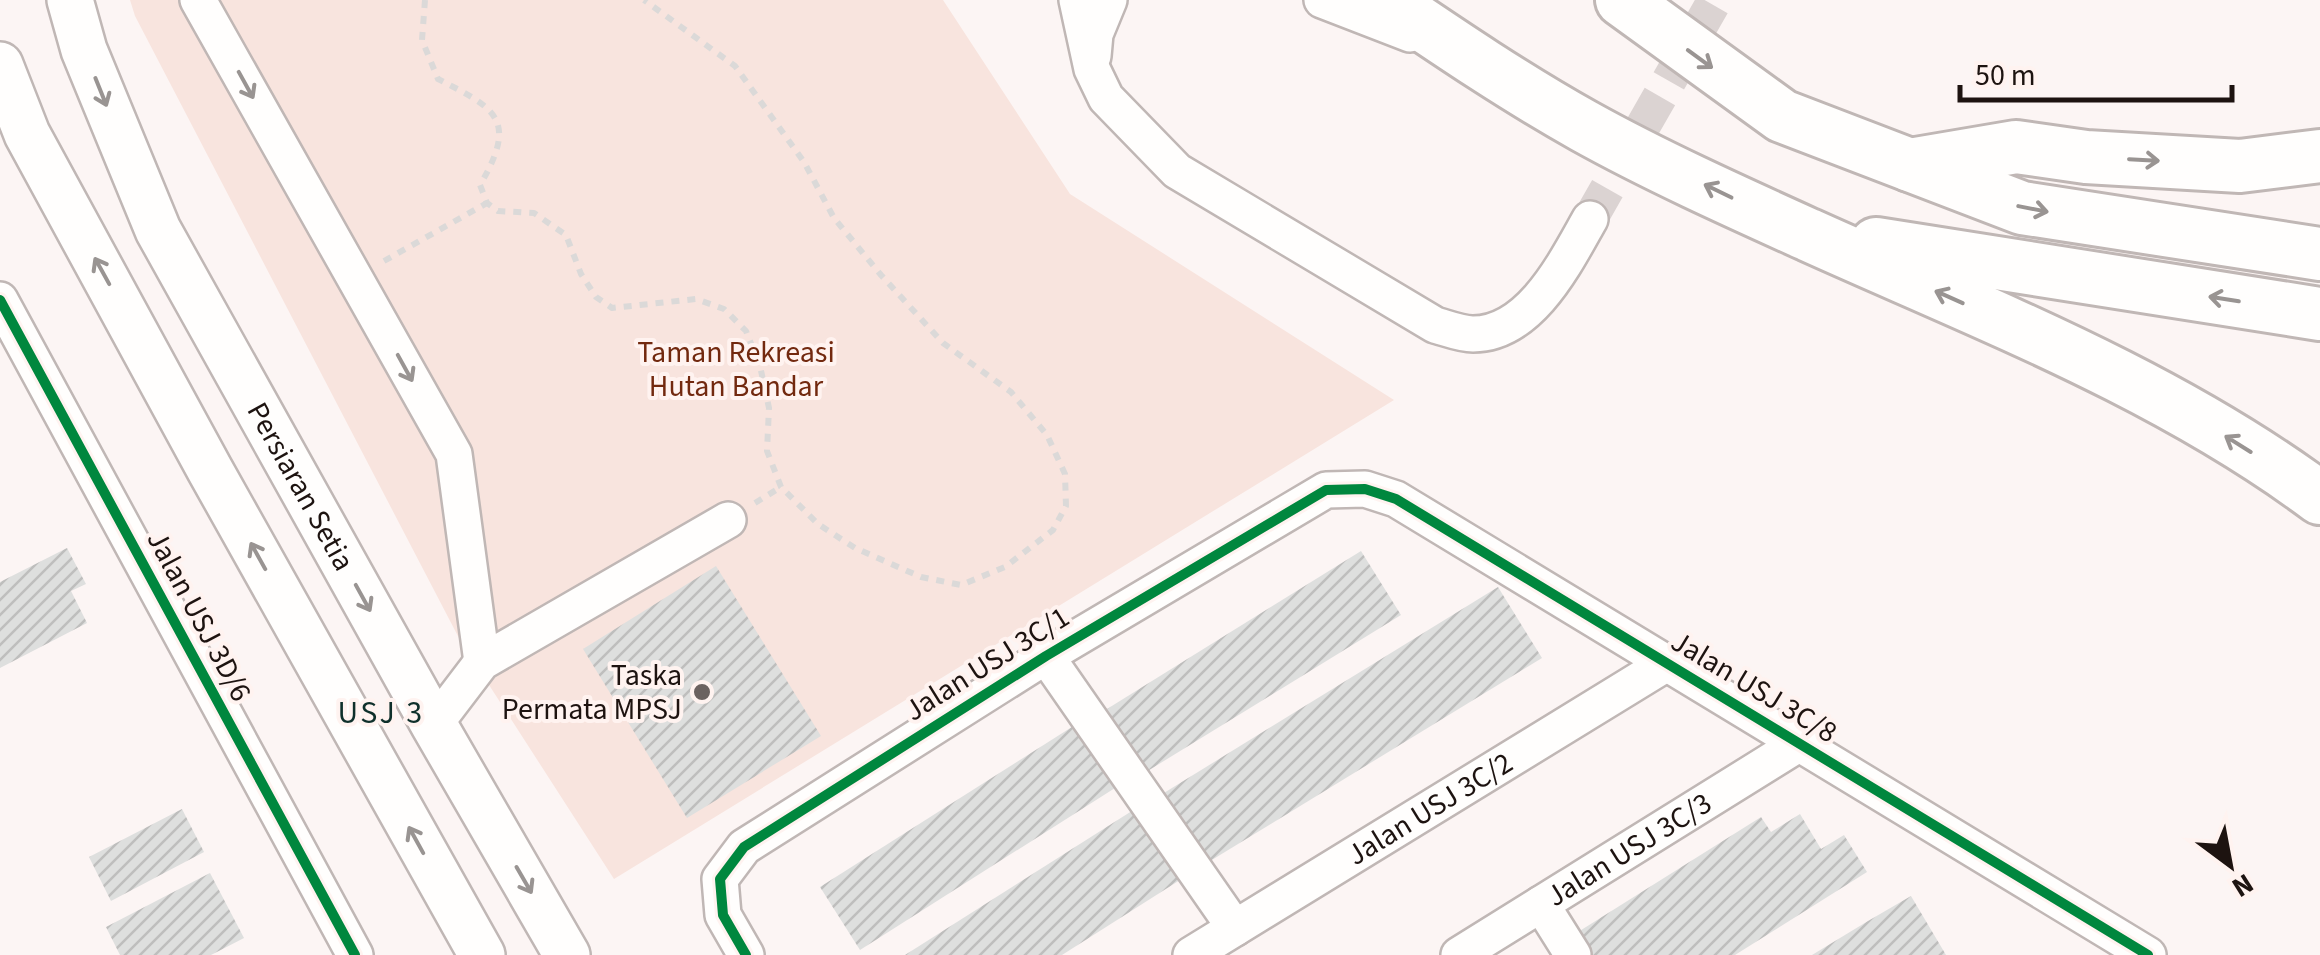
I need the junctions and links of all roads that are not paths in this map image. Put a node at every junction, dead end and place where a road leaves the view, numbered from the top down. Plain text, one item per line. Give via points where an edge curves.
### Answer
1 (70, 0) edge
2 (198, 0) edge
3 (1077, 0) edge
4 (1109, 0) edge
5 (1322, 0) edge
6 (1386, 0) edge
7 (1629, 4) edge
8 (1472, 58) junction
9 (0, 65) edge
10 (1092, 69) junction
11 (2320, 156) edge
12 (1909, 165) junction
13 (1590, 219) tunnel mouth
14 (1806, 234) junction
15 (2320, 254) edge
16 (0, 300) edge
17 (2320, 314) edge
18 (1326, 490) joint
19 (2320, 498) edge
20 (728, 520) dead end
21 (1046, 656) junction
22 (482, 662) junction
23 (1667, 663) junction
24 (434, 725) junction
25 (1800, 743) junction
26 (1541, 904) junction
27 (1235, 928) junction
28 (2134, 952) edge
29 (355, 955) edge
30 (482, 955) edge
31 (567, 955) edge
32 (746, 955) edge
33 (1191, 955) edge
34 (1459, 955) edge
35 (1573, 955) edge

1 -> 24 main road, Persiaran Setia via 158,230
2 -> 22 street via 454,454
3 - 10 street
4 - 10 street via 1095,34
5 - 8 street
6 - 8 highway
7 -> 12 highway via 1782,116
14 -> 8 highway via 1586,127
30 -> 9 main road via 54,184
10 - 13 street via 1106,98 1177,170 1435,325 1472,334 1497,329 1526,310 1551,287
12 -> 11 highway via 2016,147 2240,166
12 -> 15 highway via 2022,208
17 -> 14 highway
19 -> 14 highway via 2187,412 2070,350
16 - 29 street, Jalan USJ 3D/6
18 - 21 street, Jalan USJ 3C/1
18 - 23 street, Jalan USJ 3C/8 via 1366,489 1396,499
20 - 22 street
21 - 27 street
21 - 32 street, Jalan USJ 3C/1 via 744,847 720,879 723,916
22 - 24 street
23 - 25 street, Jalan USJ 3C/8
23 - 27 street, Jalan USJ 3C/2
24 -> 31 main road, Persiaran Setia
25 - 26 street, Jalan USJ 3C/3
25 - 28 street, Jalan USJ 3C/8
26 - 34 street, Jalan USJ 3C/3
26 - 35 street
27 - 33 street, Jalan USJ 3C/2

